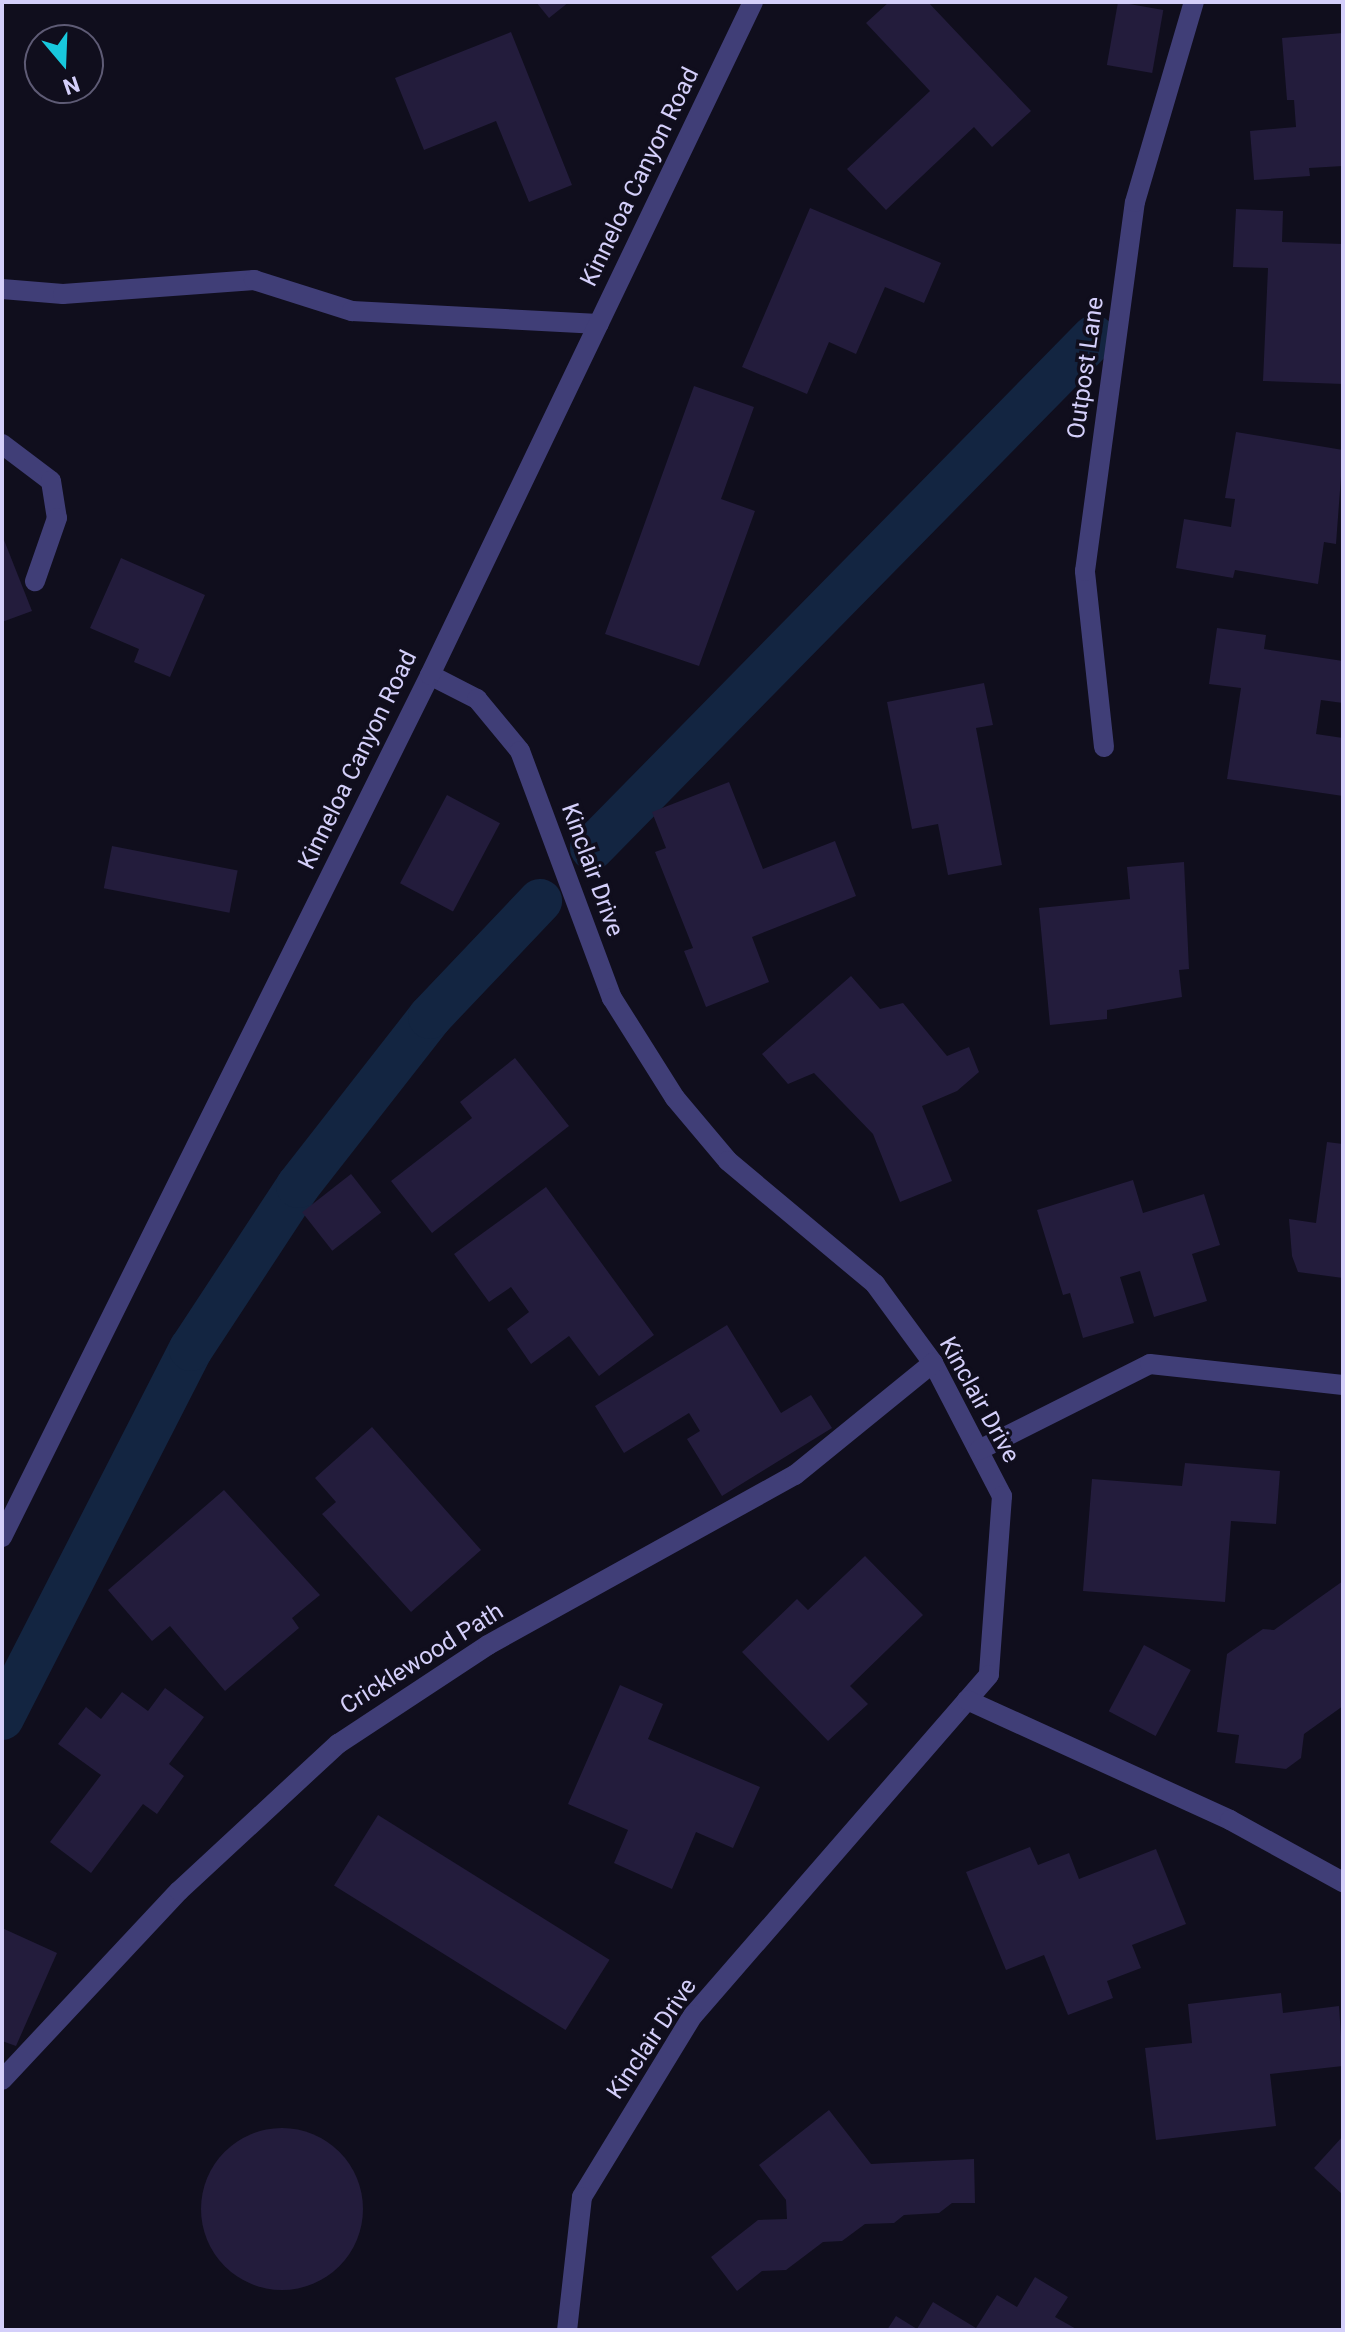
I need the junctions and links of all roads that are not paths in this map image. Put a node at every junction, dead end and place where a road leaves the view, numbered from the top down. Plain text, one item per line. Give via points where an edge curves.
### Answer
1 (753, 2) edge
2 (1194, 2) edge
3 (2, 289) edge
4 (599, 324) junction
5 (2, 444) edge
6 (35, 581) dead end
7 (430, 675) junction
8 (1104, 747) dead end
9 (933, 1363) junction
10 (1343, 1385) edge
11 (979, 1450) junction
12 (2, 1537) edge
13 (967, 1700) junction
14 (1343, 1882) edge
15 (2, 2080) edge
16 (567, 2330) edge

1 - 4 street, Kinneloa Canyon Road
2 - 8 street, Outpost Lane via 1135,202 1085,571
3 - 4 street via 63,294 254,280 352,311
4 - 7 street, Kinneloa Canyon Road
5 - 6 street via 51,481 57,518
7 - 9 street, Kinclair Drive via 477,699 520,751 612,998 675,1098 728,1161 875,1284
7 - 12 street, Kinneloa Canyon Road
9 - 11 street, Kinclair Drive
9 - 15 street, Cricklewood Path via 795,1475 488,1645 338,1744 179,1891
10 - 11 street via 1150,1364
11 - 13 street, Kinclair Drive via 1002,1496 989,1675
13 - 14 street via 1230,1820
13 - 16 street, Kinclair Drive via 693,2015 582,2197

